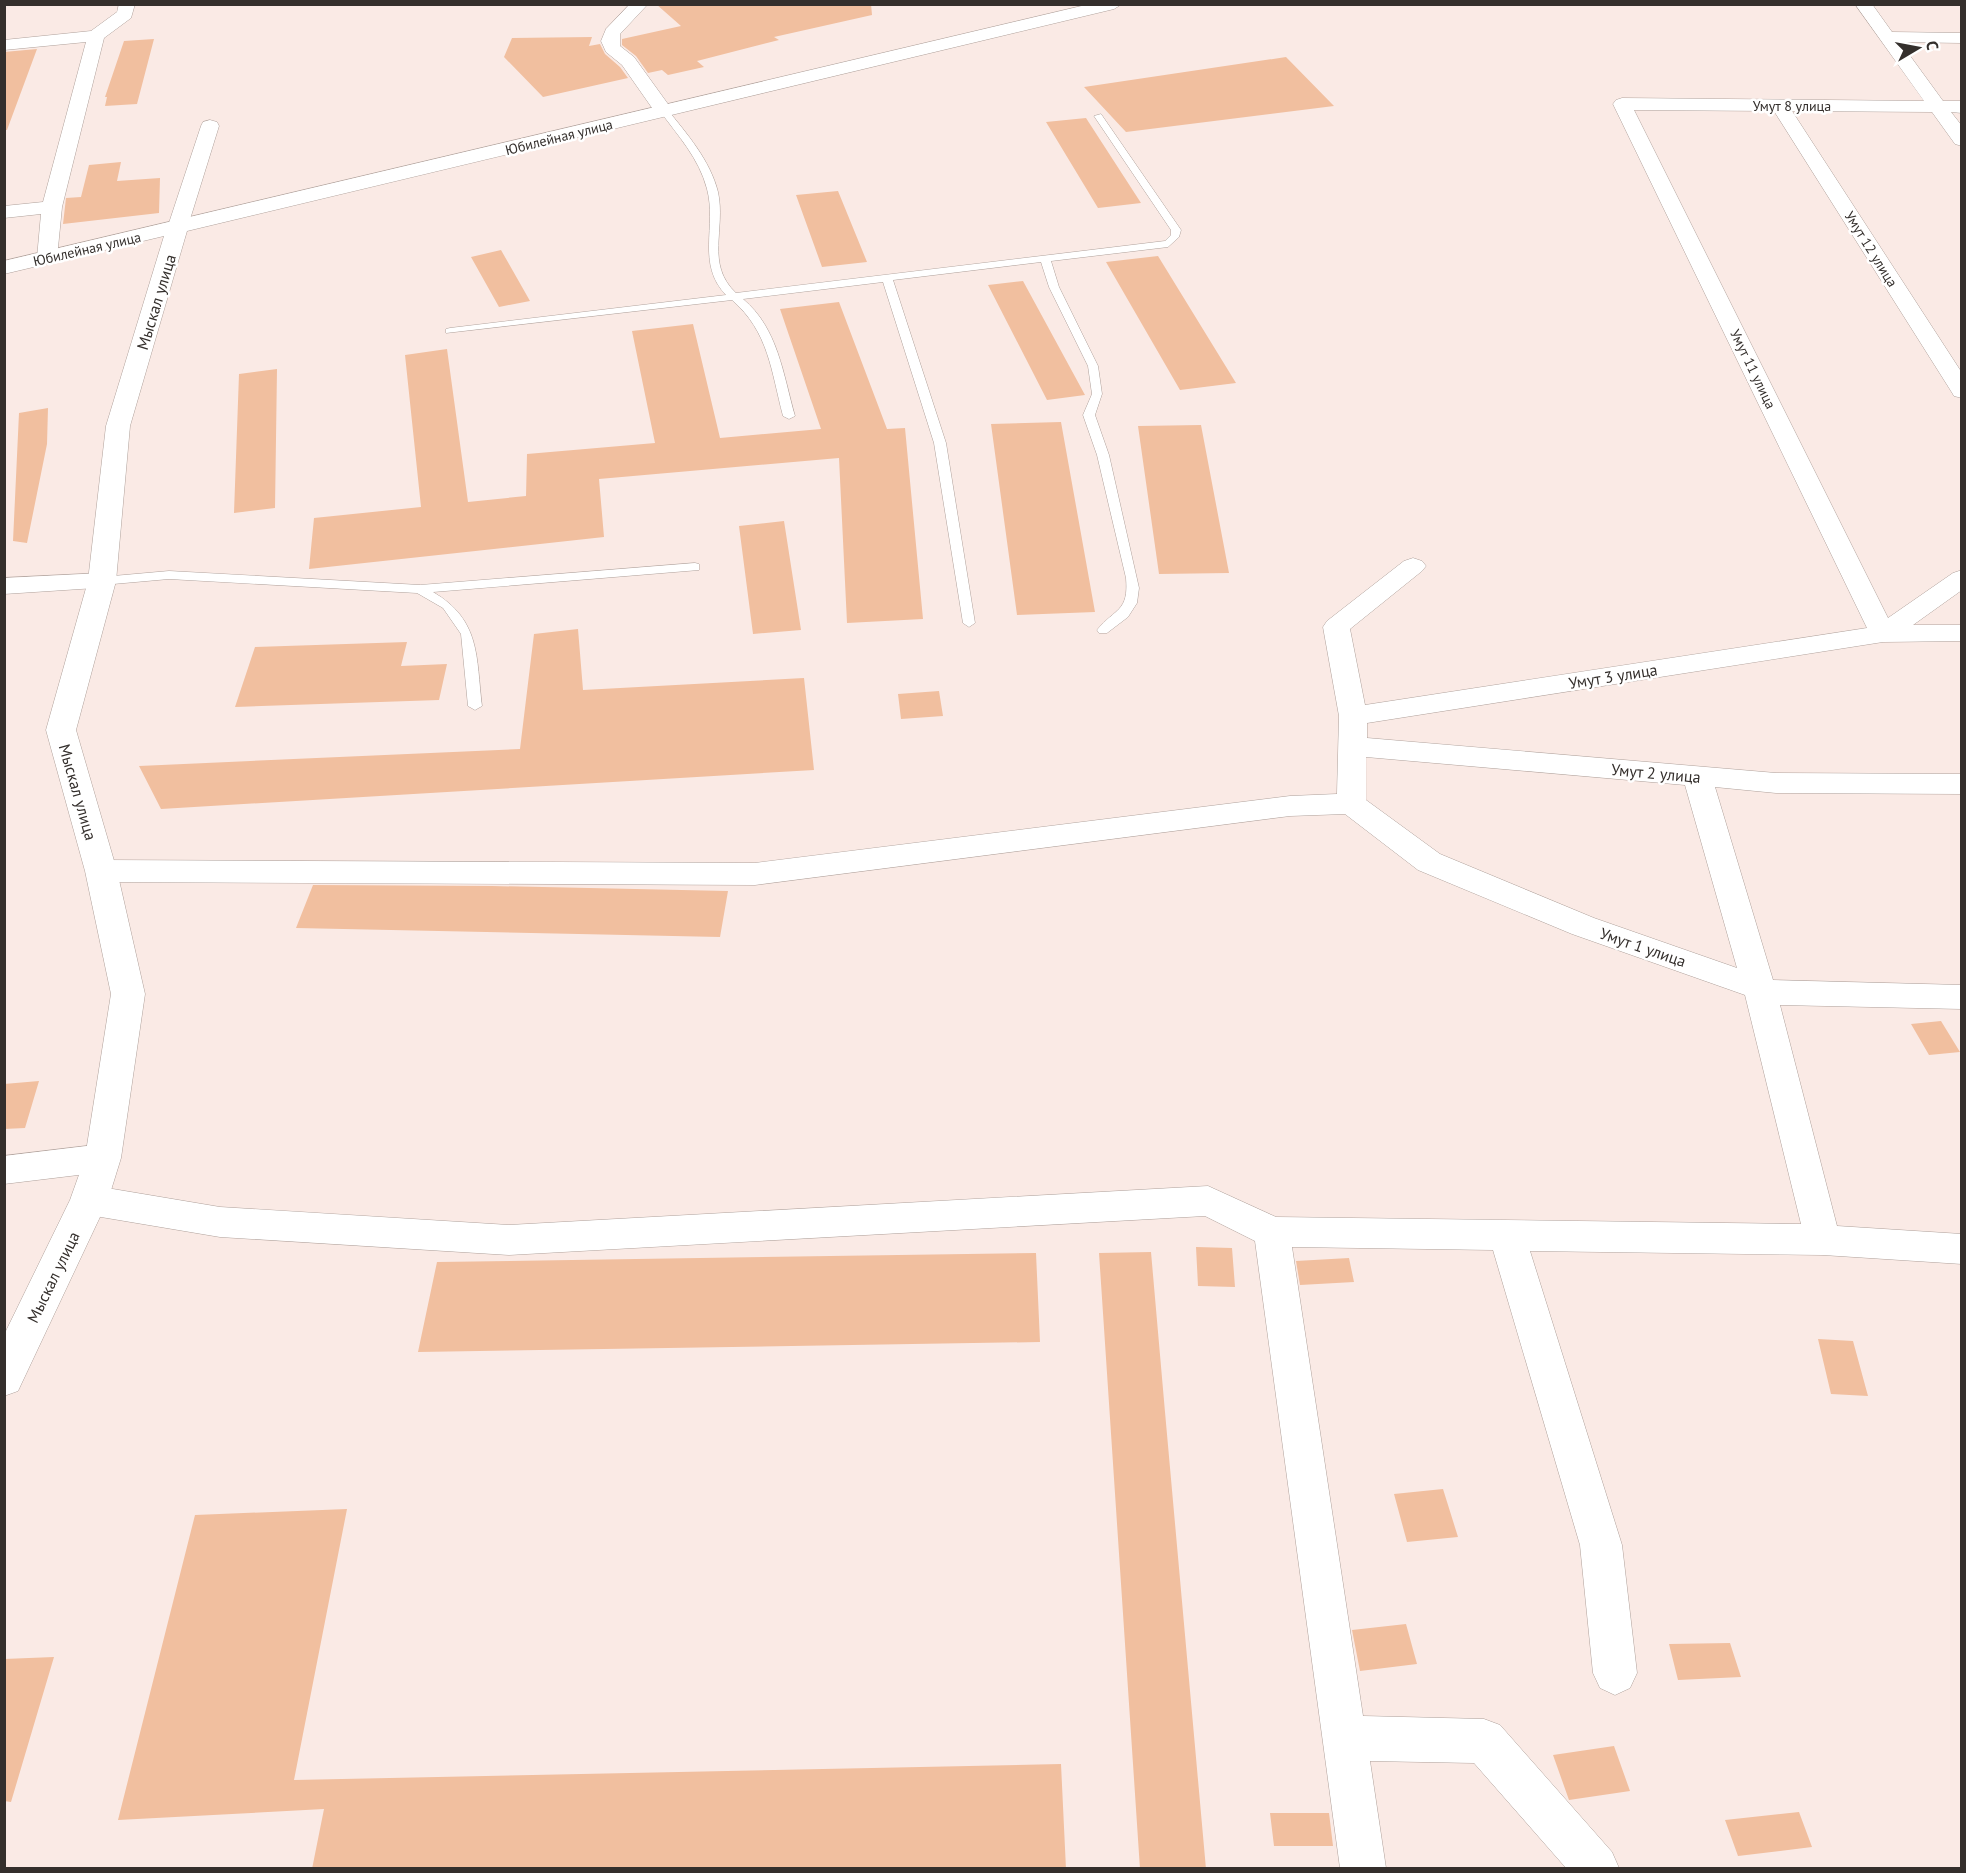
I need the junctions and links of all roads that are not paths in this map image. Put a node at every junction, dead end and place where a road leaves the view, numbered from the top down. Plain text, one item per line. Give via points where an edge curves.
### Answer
1 (127, 4) edge
2 (640, 4) edge
3 (1114, 4) edge
4 (1863, 4) edge
5 (96, 36) junction
6 (1887, 37) junction
7 (1962, 38) edge
8 (4, 45) edge
9 (1622, 104) joint
10 (1780, 106) junction
11 (1936, 107) junction
12 (1962, 107) edge
13 (664, 111) junction
14 (1098, 116) dead end
15 (210, 126) dead end
16 (1962, 140) edge
17 (52, 207) junction
18 (4, 212) edge
19 (177, 229) junction
20 (47, 258) junction
21 (1045, 258) junction
22 (4, 268) edge
23 (887, 277) junction
24 (734, 298) junction
25 (450, 331) dead end
26 (1962, 391) edge
27 (789, 416) dead end
28 (1413, 566) dead end
29 (695, 567) dead end
30 (1962, 578) edge
31 (102, 581) junction
32 (4, 586) edge
33 (420, 589) junction
34 (969, 623) dead end
35 (1103, 630) dead end
36 (1962, 633) edge
37 (1883, 634) junction
38 (475, 706) dead end
39 (1353, 716) junction
40 (1352, 746) junction
41 (1697, 777) junction
42 (1962, 784) edge
43 (1352, 804) junction
44 (101, 871) junction
45 (1759, 988) junction
46 (1962, 997) edge
47 (103, 1158) junction
48 (4, 1170) edge
49 (89, 1200) junction
50 (1272, 1232) junction
51 (1507, 1236) junction
52 (1823, 1240) junction
53 (1962, 1249) edge
54 (4, 1378) edge
55 (1615, 1673) dead end
56 (1344, 1738) junction
57 (1363, 1869) edge
58 (1596, 1869) edge

1 - 5 street via 124,14
2 - 13 street via 612,33 610,41
3 - 13 street, Юбилейная улица
4 - 6 street
5 - 8 street
5 - 17 street
6 - 7 street
6 - 11 street
9 - 10 street, Умут 8 улица
9 - 37 street, Умут 11 улица
10 - 11 street, Умут 8 улица
10 - 26 street, Умут 12 улица
11 - 12 street, Умут 8 улица
11 - 16 street
13 - 19 street, Юбилейная улица
13 - 24 lane via 704,165 715,207 714,262 717,275
14 - 21 lane via 1176,235 1168,244 1155,247
15 - 19 street, Мыскал улица
17 - 18 street
17 - 20 street
19 - 20 street, Юбилейная улица
19 - 31 street, Мыскал улица via 118,426
20 - 22 street, Юбилейная улица
21 - 23 lane
21 - 35 lane via 1054,287 1093,366 1097,394 1089,415 1103,455 1135,596 1131,606
23 - 24 lane
23 - 34 lane via 940,443
24 - 25 lane
24 - 27 lane via 757,318 765,334
28 - 39 street via 1336,627
29 - 33 lane
30 - 37 street
31 - 32 street
31 - 33 lane via 169,575
31 - 44 street, Мыскал улица via 61,730
33 - 38 lane via 447,605 467,634
36 - 37 street, Умут 3 улица
37 - 39 street, Умут 3 улица
39 - 40 street
40 - 41 street, Умут 2 улица
40 - 43 street
41 - 42 street, Умут 2 улица via 1776,783
41 - 45 street
43 - 44 street via 1290,806 755,874
43 - 45 street, Умут 1 улица via 1429,862 1583,926
44 - 47 street, Мыскал улица via 128,994
45 - 46 street, Умут 1 улица via 1774,993
45 - 52 street
47 - 48 street
47 - 49 street, Мыскал улица
49 - 50 street via 220,1221 509,1240 1208,1201
49 - 54 street, Мыскал улица
50 - 51 street
50 - 56 street
51 - 52 street
51 - 55 street via 1601,1545
52 - 53 street
56 - 57 street
56 - 58 street via 1484,1741

